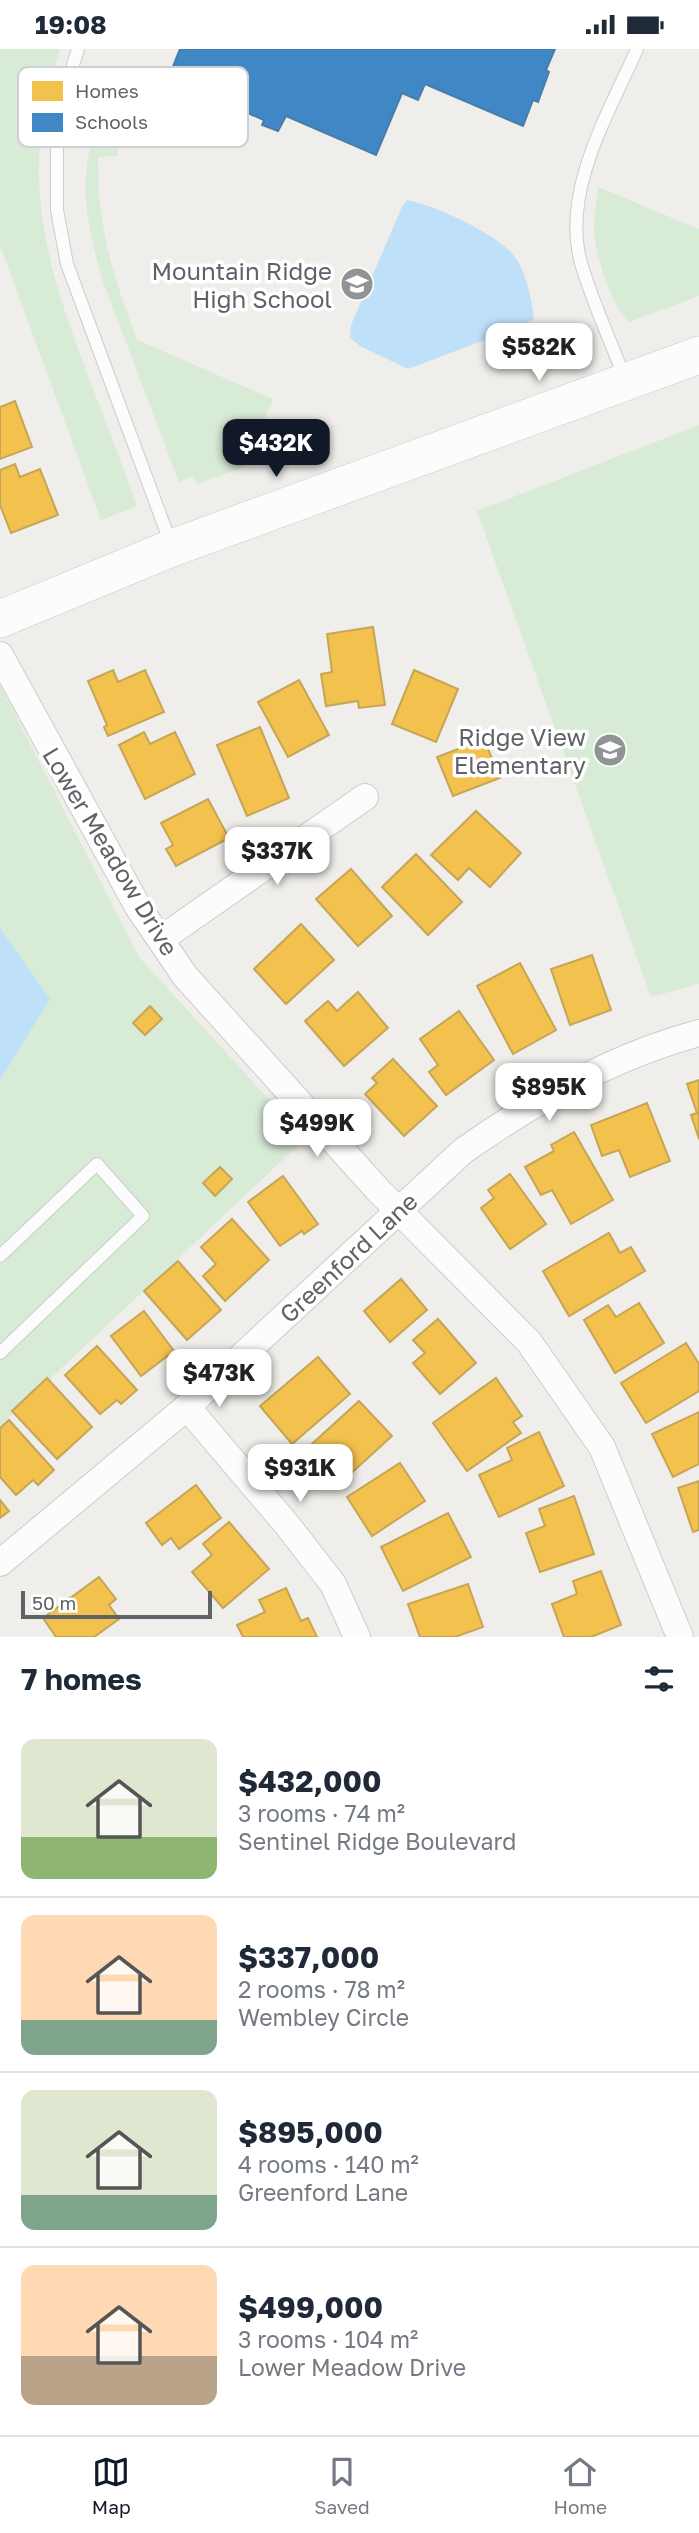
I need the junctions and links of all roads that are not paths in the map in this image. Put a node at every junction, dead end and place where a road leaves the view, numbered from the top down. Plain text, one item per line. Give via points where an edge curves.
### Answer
1 (78, 49) edge
2 (637, 49) edge
3 (72, 67) edge
4 (57, 147) edge
5 (699, 355) edge
6 (627, 382) junction
7 (172, 548) junction
8 (0, 619) edge
9 (0, 655) edge
10 (365, 797) dead end
11 (161, 939) junction
12 (699, 1033) edge
13 (399, 1212) junction
14 (0, 1256) edge
15 (0, 1353) edge
16 (187, 1407) junction
17 (0, 1563) edge
18 (357, 1637) edge
19 (680, 1637) edge

1 - 3 lane
2 - 6 lane via 589,160 579,192 576,229 581,262
4 - 7 lane via 57,210 67,264
5 - 6 main road
6 - 7 main road
7 - 8 main road
9 - 11 street, Lower Meadow Drive via 102,845
10 - 11 street
11 - 13 street, Lower Meadow Drive via 211,1007
12 - 13 street, Greenford Lane via 610,1065 535,1103 463,1151
13 - 16 street, Greenford Lane
13 - 19 street, Lower Meadow Drive via 529,1342 602,1447
14 - 15 lane via 97,1164 143,1216
16 - 17 street, Greenford Lane
16 - 18 street via 333,1584

